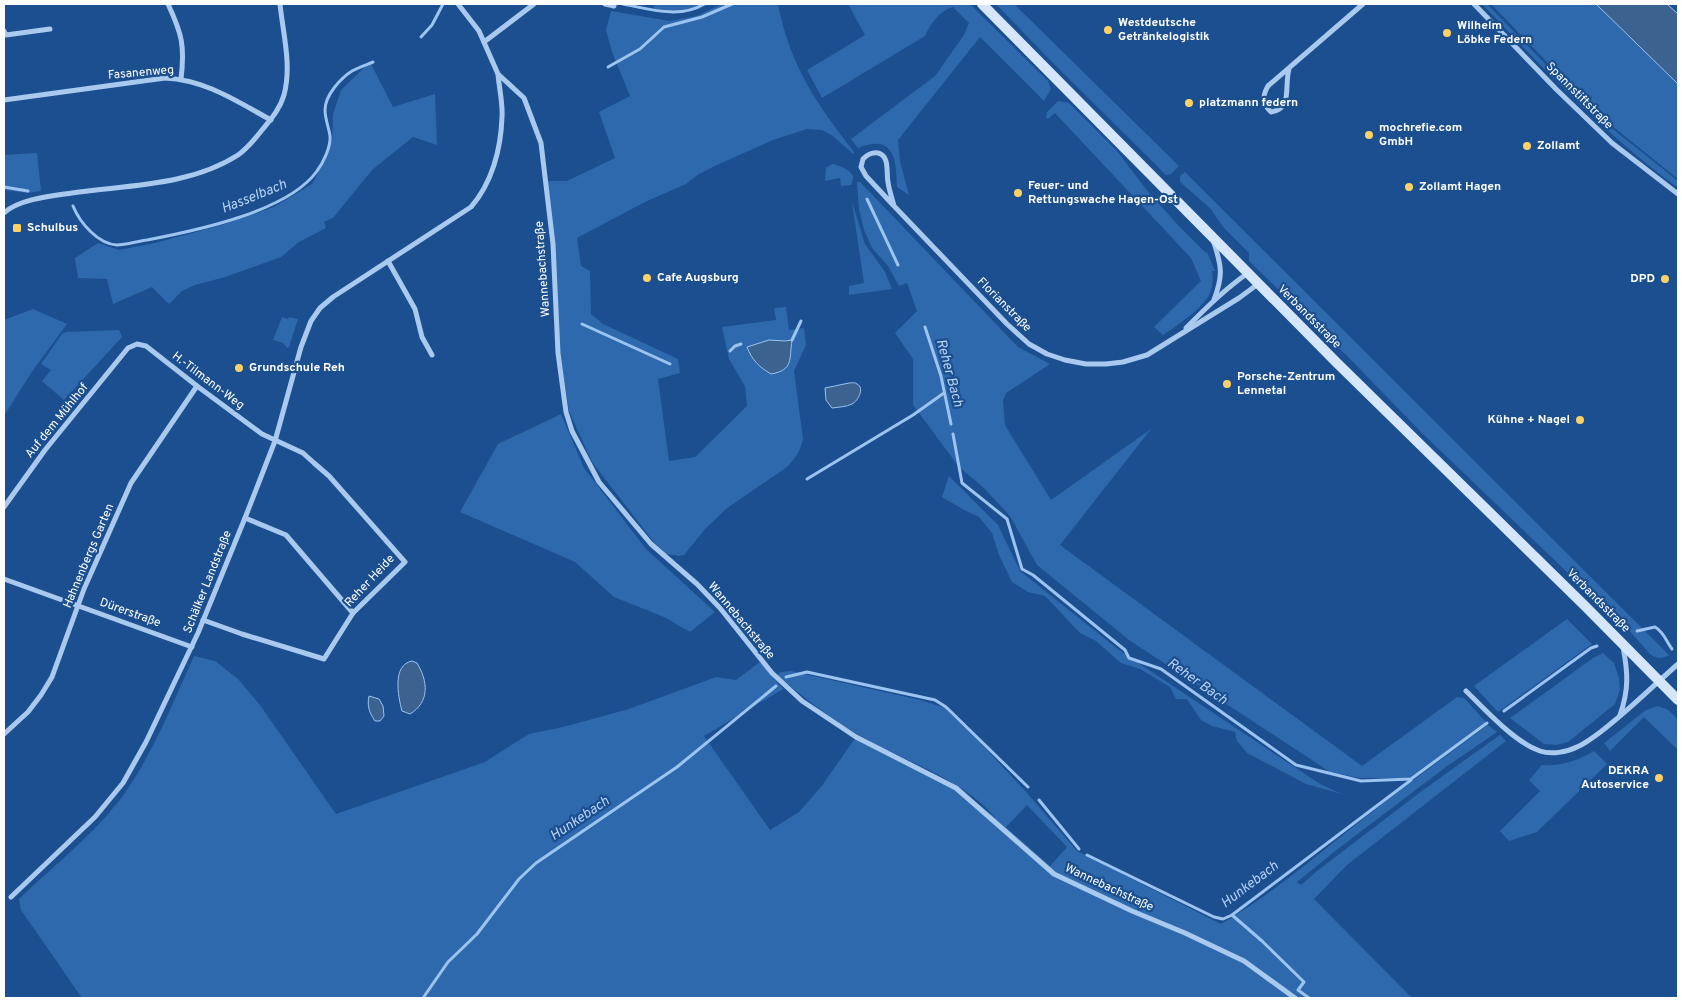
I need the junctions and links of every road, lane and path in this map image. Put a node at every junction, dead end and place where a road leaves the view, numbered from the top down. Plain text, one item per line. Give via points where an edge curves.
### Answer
1 (168, 4) edge
2 (280, 4) edge
3 (458, 4) edge
4 (534, 4) edge
5 (605, 4) edge
6 (982, 4) edge
7 (1363, 4) edge
8 (1474, 4) edge
9 (614, 6) dead end
10 (50, 29) dead end
11 (4, 31) edge
12 (484, 42) junction
13 (1289, 69) junction
14 (498, 74) junction
15 (181, 79) junction
16 (4, 100) edge
17 (271, 120) junction
18 (1678, 194) edge
19 (894, 206) junction
20 (4, 213) edge
21 (1212, 237) junction
22 (388, 261) junction
23 (1248, 273) junction
24 (1258, 284) junction
25 (1213, 300) junction
26 (1180, 334) junction
27 (128, 348) joint
28 (432, 354) dead end
29 (197, 386) junction
30 (275, 440) junction
31 (4, 507) edge
32 (245, 518) junction
33 (4, 579) edge
34 (78, 605) junction
35 (353, 613) junction
36 (204, 620) junction
37 (1623, 644) junction
38 (192, 647) junction
39 (1678, 664) edge
40 (1660, 681) junction
41 (1466, 691) dead end
42 (1678, 700) edge
43 (1619, 718) junction
44 (4, 734) edge
45 (11, 898) dead end
46 (1295, 998) edge

1 - 15 street via 181,36 184,55
2 - 17 street via 286,79 284,94
3 - 12 street, Wannebachstraße via 470,17
4 - 12 street
5 - 9 street
6 - 21 main road, Verbandsstraße
7 - 13 street
8 - 18 street, Spannstiftstraße via 1612,143
10 - 11 street via 6,36
12 - 14 street, Wannebachstraße
13 - 13 street via 1264,93 1265,107 1271,112 1284,106
14 - 22 street, Schälker Landstraße via 502,116 497,158 482,194 471,208
14 - 46 street, Wannebachstraße via 524,98 541,143 553,244 558,353 569,422 599,482 651,544 720,608 772,673 802,701 856,737 956,788 1054,874 1244,961
15 - 16 street, Fasanenweg via 165,78
15 - 17 street, Fasanenweg via 217,89
17 - 20 street via 239,154 192,174 34,200
19 - 19 street, Florianstraße via 884,156 870,154 863,159 861,167
19 - 26 street, Florianstraße via 1007,324 1029,344 1047,354 1086,364 1115,364 1147,355
21 - 23 main road, Verbandsstraße
21 - 25 street, Florianstraße via 1221,264 1220,283
22 - 28 street via 415,308 422,337
22 - 30 street, Schälker Landstraße via 333,297 314,316 301,348
23 - 24 main road, Verbandsstraße
23 - 25 street, Florianstraße
24 - 26 street, Florianstraße
24 - 37 main road, Verbandsstraße
25 - 26 street, Florianstraße
27 - 29 street, H.-Tilmann-Weg via 137,344 146,346
27 - 31 street, Auf dem Mühlhof via 45,450
29 - 30 street, H.-Tilmann-Weg
29 - 34 street, Hahnenbergs Garten via 131,483
30 - 32 street, Schälker Landstraße
30 - 35 street, Reher Heide via 303,454 329,476 405,562
32 - 35 street via 286,535
32 - 36 street, Schälker Landstraße
33 - 34 street, Dürerstraße
34 - 38 street, Dürerstraße
34 - 44 street, Hahnenbergs Garten via 48,683 28,712
35 - 36 street, Reher Heide via 324,659
36 - 38 street, Schälker Landstraße
37 - 40 main road, Verbandsstraße
37 - 43 street, Verbandsstraße via 1628,675
38 - 45 street, Schälker Landstraße via 123,783 95,817
39 - 40 street
40 - 42 main road, Verbandsstraße
40 - 43 street
41 - 43 street via 1515,738 1540,752 1578,747

